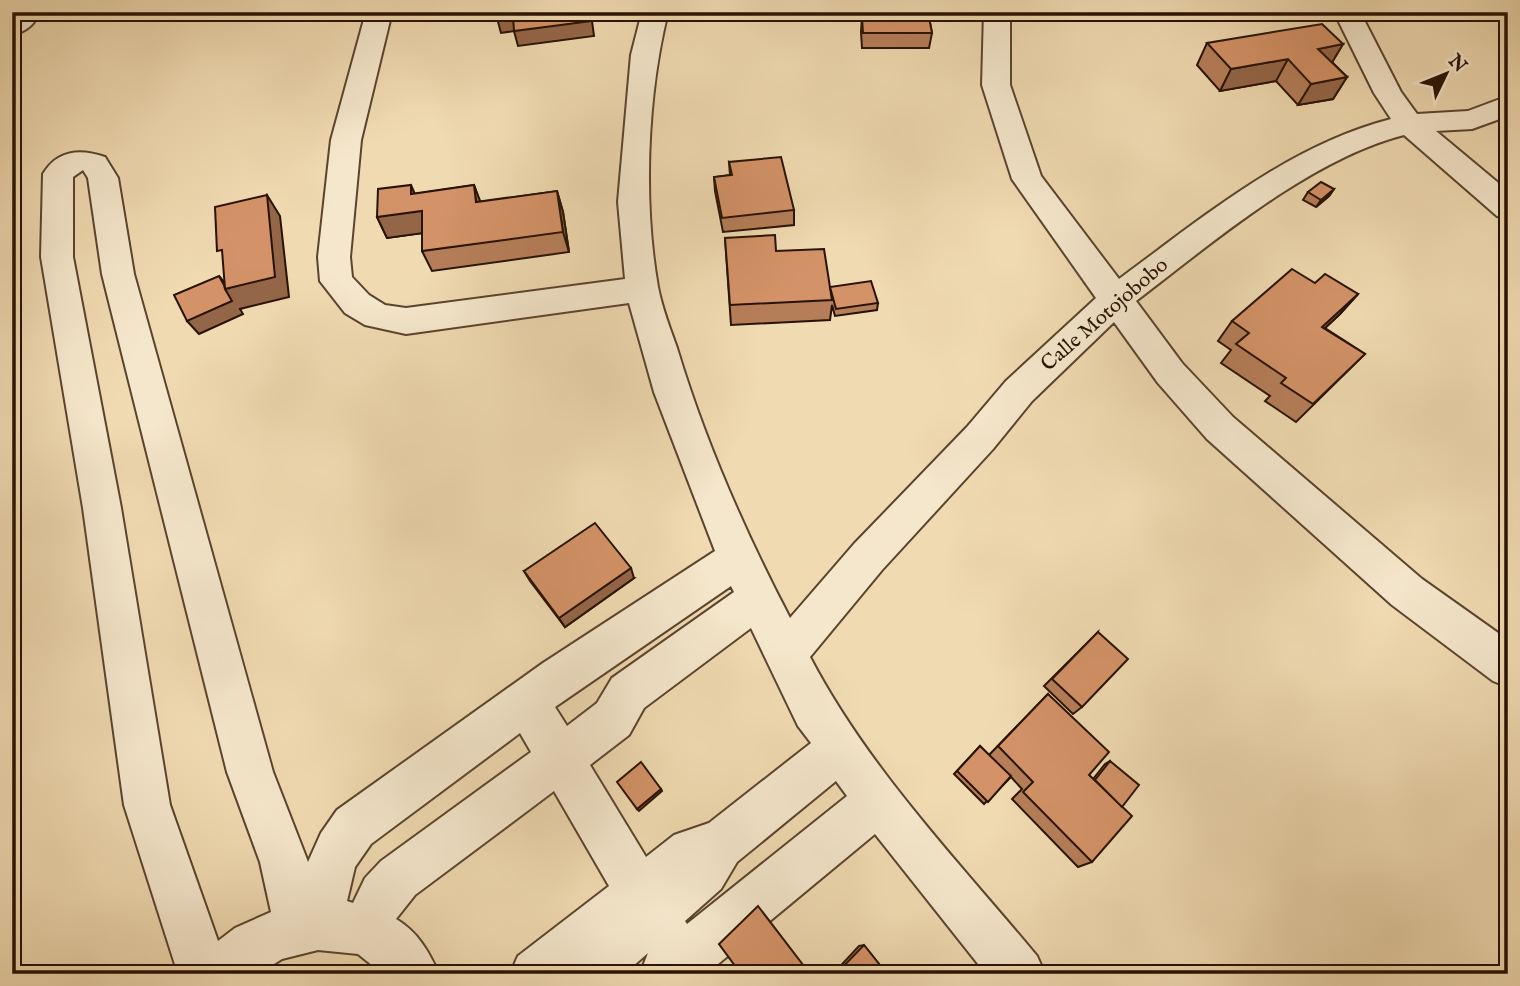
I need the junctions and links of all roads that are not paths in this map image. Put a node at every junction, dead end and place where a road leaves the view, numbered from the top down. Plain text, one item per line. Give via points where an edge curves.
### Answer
1 (26, 12) edge
2 (379, 12) edge
3 (655, 12) edge
4 (997, 12) edge
5 (1347, 12) edge
6 (12, 27) edge
7 (1508, 106) edge
8 (1409, 124) junction
9 (1508, 208) edge
10 (642, 289) junction
11 (1117, 298) junction
12 (738, 558) junction
13 (758, 599) junction
14 (787, 653) junction
15 (1508, 666) edge
16 (545, 732) junction
17 (840, 748) junction
18 (878, 801) junction
19 (648, 904) junction
20 (331, 926) junction
21 (674, 967) edge
22 (204, 974) edge
23 (220, 974) edge
24 (413, 974) edge
25 (536, 974) edge
26 (585, 974) edge
27 (1019, 974) edge

1 - 6 street
2 - 10 street via 346,140 334,257 336,281 357,304 377,316 406,321
3 - 10 street via 644,55 632,202
4 - 11 street via 996,85 1027,179
5 - 8 street
7 - 8 street, Calle Motojobobo via 1472,120
8 - 9 street
8 - 11 street, Calle Motojobobo via 1378,132 1302,167 1216,223
10 - 12 street via 673,392
11 - 14 street, Calle Motojobobo via 1018,391
11 - 15 street via 1170,373 1220,428 1407,592
12 - 13 street
12 - 16 street
13 - 14 street
13 - 16 street via 628,693 613,719
14 - 17 street via 814,710
16 - 19 street
16 - 20 street via 382,895
16 - 20 street via 354,827 338,846 329,870
17 - 18 street
17 - 19 street via 720,845 704,872
18 - 21 street
18 - 27 street
19 - 21 street
19 - 25 street
19 - 26 street
20 - 22 street via 284,862 250,772 118,274 103,178 95,164 83,160 68,165 58,174 57,257 102,508 146,805
20 - 23 street via 251,947
20 - 24 street via 398,952

